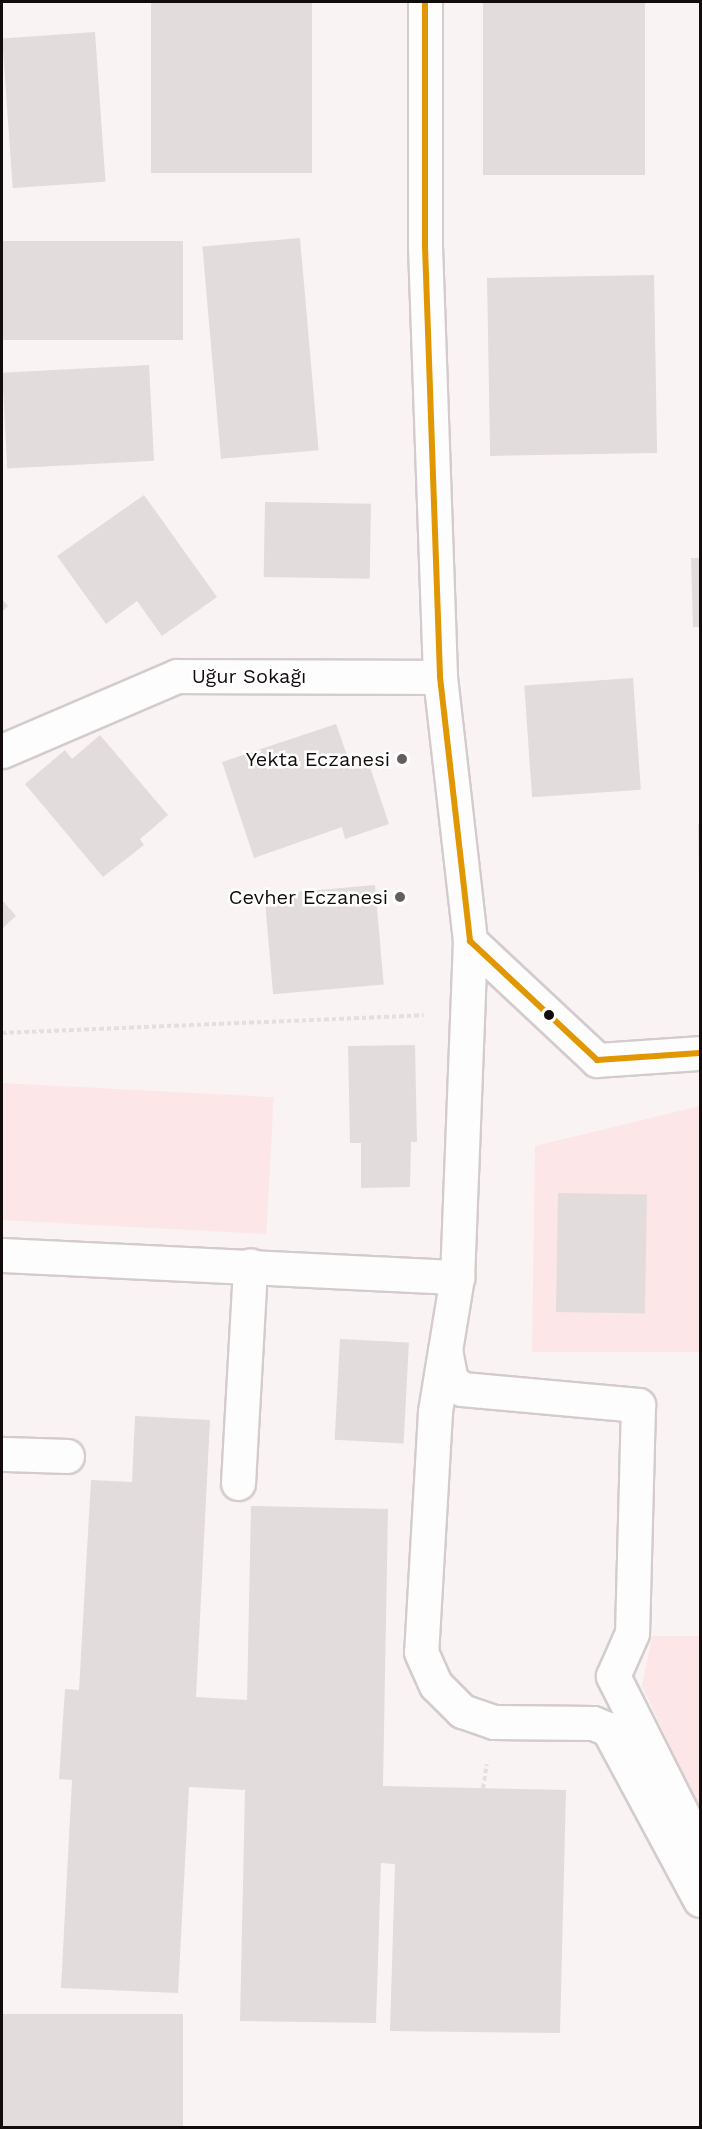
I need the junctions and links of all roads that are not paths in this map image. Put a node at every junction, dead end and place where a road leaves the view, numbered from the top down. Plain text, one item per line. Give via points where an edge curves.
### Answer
1 (425, 2) edge
2 (440, 677) junction
3 (2, 751) edge
4 (470, 941) junction
5 (700, 1053) edge
6 (2, 1255) edge
7 (250, 1265) junction
8 (457, 1276) junction
9 (444, 1347) junction
10 (2, 1454) edge
11 (67, 1456) dead end
12 (238, 1483) dead end
13 (700, 1849) edge
14 (700, 1900) edge

1 - 2 street via 425,246
2 - 3 street, Uğur Sokağı via 177,675
2 - 4 street
4 - 5 street via 597,1060
4 - 8 street
6 - 7 street
7 - 8 street
7 - 12 street
8 - 9 street
9 - 13 street via 451,1380 462,1389 638,1405 632,1633 613,1676
9 - 14 street via 435,1412 421,1652 436,1685 462,1711 494,1722 593,1723 608,1729
10 - 11 street

